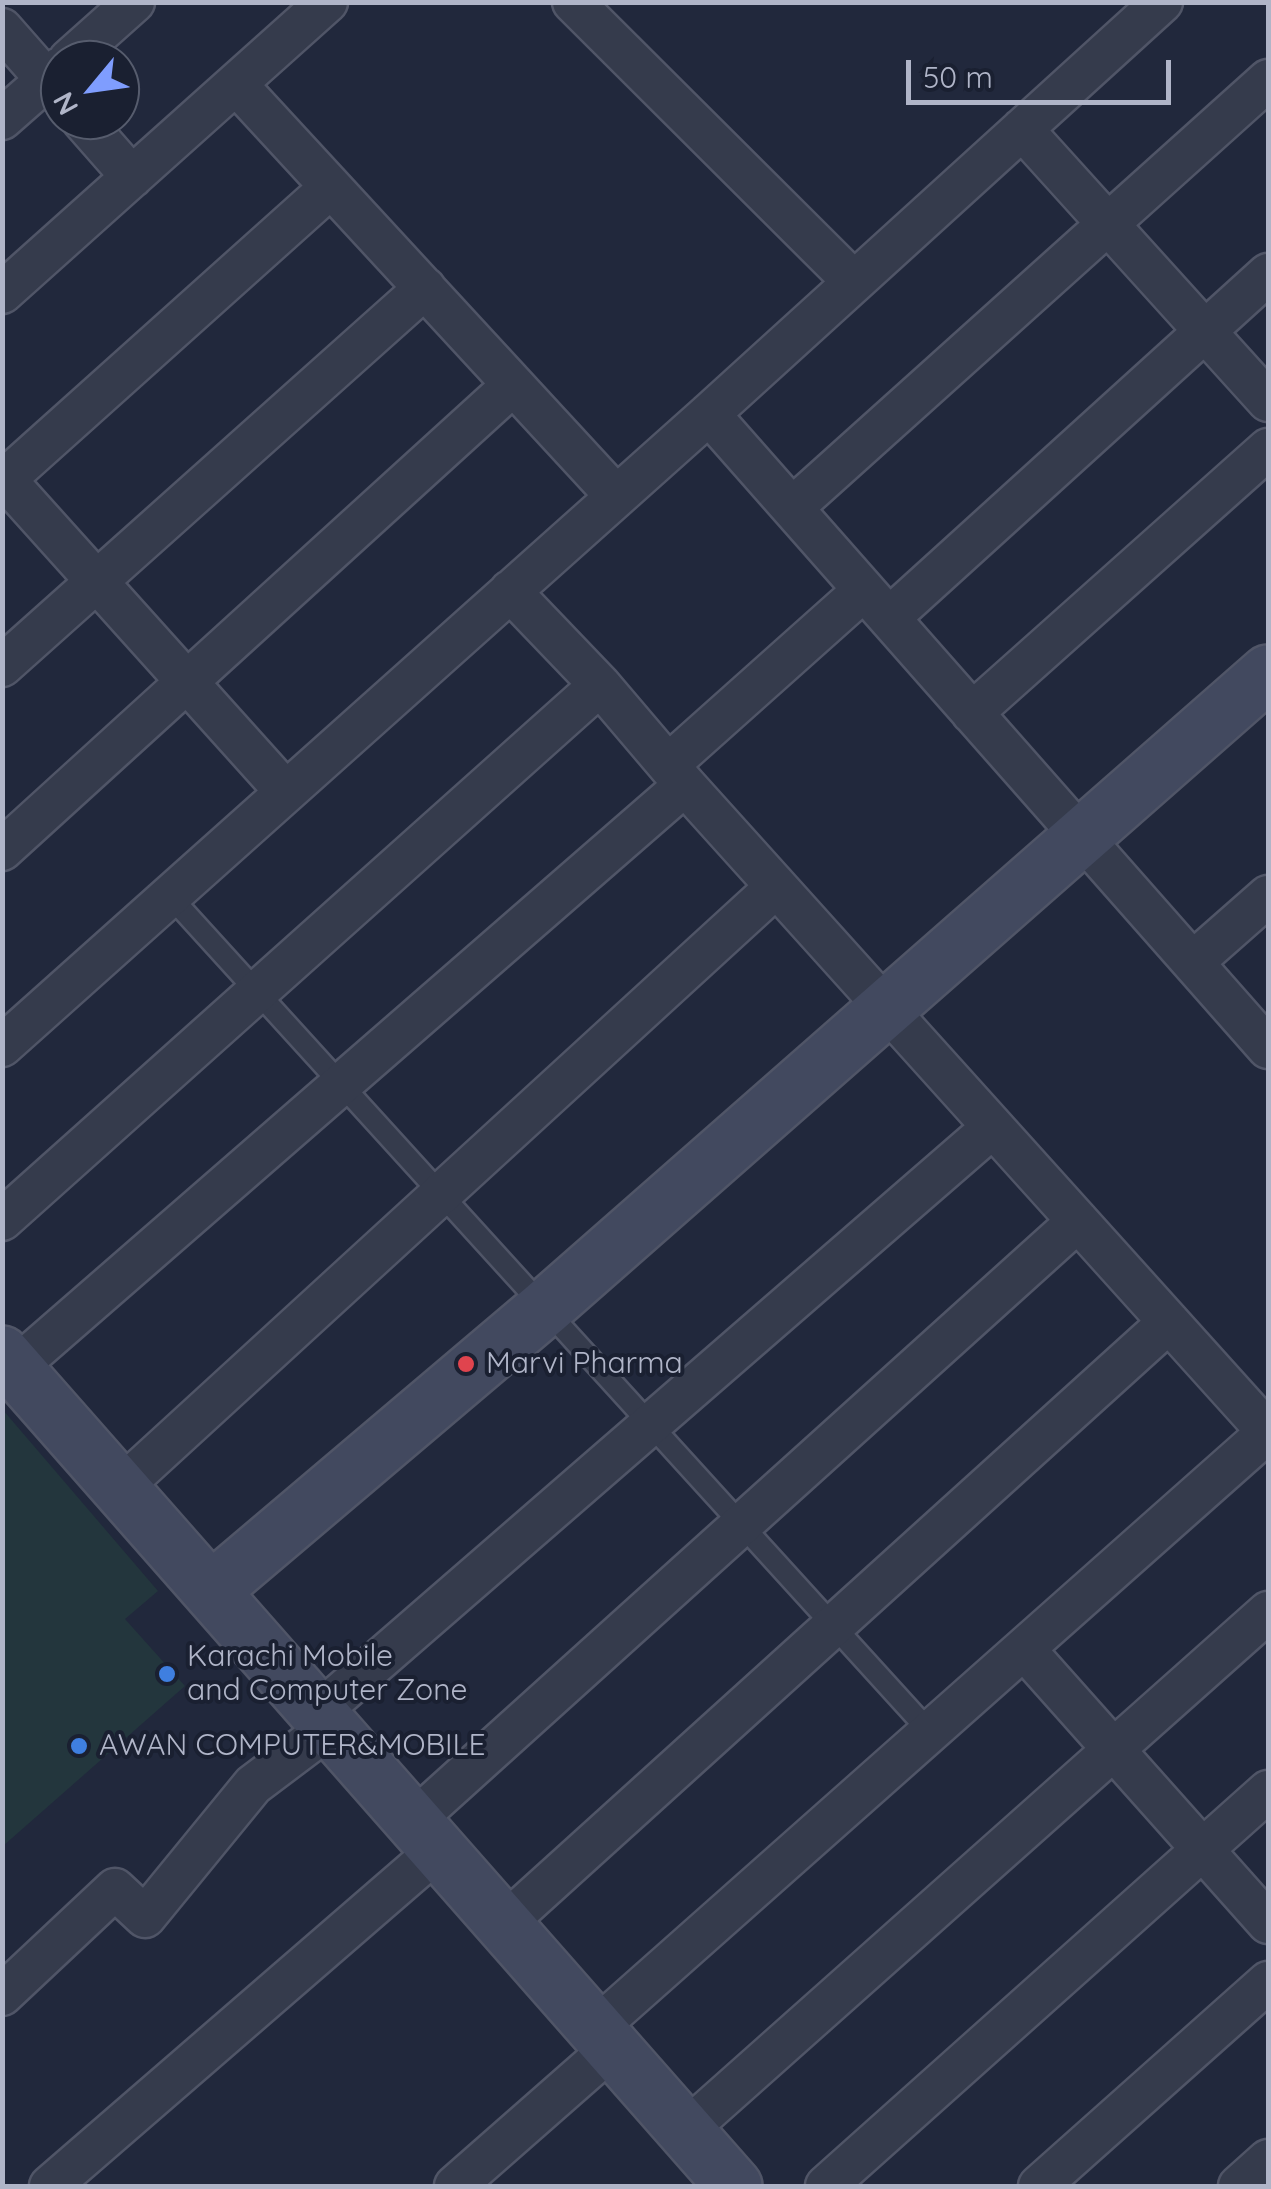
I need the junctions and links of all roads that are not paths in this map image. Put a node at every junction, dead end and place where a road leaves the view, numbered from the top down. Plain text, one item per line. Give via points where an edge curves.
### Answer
1 (134, 2) edge
2 (327, 2) edge
3 (573, 2) edge
4 (1162, 2) edge
5 (2, 29) edge
6 (95, 40) edge
7 (40, 60) edge
8 (1268, 80) edge
9 (236, 84) junction
10 (40, 90) edge
11 (2, 119) edge
12 (1022, 129) junction
13 (100, 140) edge
14 (132, 177) junction
15 (331, 187) junction
16 (1108, 224) junction
17 (1268, 274) edge
18 (854, 282) junction
19 (425, 288) junction
20 (2, 293) edge
21 (1206, 331) junction
22 (514, 384) junction
23 (1268, 401) edge
24 (709, 414) junction
25 (1268, 449) edge
26 (3, 479) edge
27 (616, 496) junction
28 (792, 508) junction
29 (97, 582) junction
30 (510, 591) junction
31 (876, 604) junction
32 (2, 666) edge
33 (1268, 673) edge
34 (187, 682) junction
35 (600, 685) junction
36 (972, 713) junction
37 (676, 775) junction
38 (286, 792) junction
39 (1082, 836) junction
40 (2, 850) edge
41 (776, 886) junction
42 (170, 896) junction
43 (1268, 896) edge
44 (1193, 962) junction
45 (257, 992) junction
46 (886, 1008) junction
47 (2, 1046) edge
48 (1268, 1048) edge
49 (341, 1084) junction
50 (993, 1127) junction
51 (442, 1194) junction
52 (2, 1220) edge
53 (1078, 1221) junction
54 (545, 1308) junction
55 (1169, 1322) junction
56 (9, 1361) edge
57 (650, 1424) junction
58 (120, 1488) junction
59 (741, 1525) junction
60 (211, 1592) junction
61 (1268, 1612) edge
62 (834, 1626) junction
63 (1024, 1649) junction
64 (324, 1720) junction
65 (930, 1732) junction
66 (1114, 1750) junction
67 (1268, 1792) edge
68 (426, 1835) junction
69 (1203, 1850) junction
70 (1268, 1923) edge
71 (504, 1924) junction
72 (1268, 1982) edge
73 (2, 1995) edge
74 (604, 2038) junction
75 (685, 2132) junction
76 (1268, 2160) edge
77 (50, 2186) edge
78 (455, 2186) edge
79 (734, 2186) edge
80 (826, 2186) edge
81 (1038, 2186) edge
82 (1239, 2186) edge

1 - 6 street
2 - 9 street
3 - 18 street
4 - 12 street
5 - 7 street
8 - 16 street
9 - 14 street
9 - 15 street
10 - 11 street
12 - 16 street
12 - 18 street
13 - 14 street
14 - 20 street
15 - 19 street
15 - 26 street
16 - 21 street
16 - 28 street
17 - 21 street
18 - 24 street
19 - 22 street
19 - 29 street
21 - 23 street
21 - 31 street
22 - 27 street
22 - 34 street
24 - 27 street
24 - 28 street
25 - 36 street
26 - 29 street
27 - 30 street
28 - 31 street
29 - 32 street
29 - 34 street
30 - 35 street
30 - 38 street
31 - 36 street
31 - 37 street
33 - 39 street
34 - 38 street
34 - 40 street
35 - 37 street
35 - 45 street
36 - 39 street
37 - 41 street
37 - 49 street
38 - 42 street
39 - 44 street
39 - 46 street
41 - 46 street
41 - 51 street
42 - 45 lane
42 - 47 street
43 - 44 street
44 - 48 street
45 - 49 lane
45 - 52 street
46 - 50 street
46 - 54 street
49 - 51 lane
49 - 56 street
50 - 53 street
50 - 57 street
51 - 54 lane
51 - 58 street
53 - 55 street
53 - 59 street
54 - 57 lane
54 - 60 street
55 - 62 street
55 - 63 street via 1268,1432
56 - 58 street
57 - 59 lane
57 - 64 street
58 - 60 street
59 - 62 lane
59 - 68 street
60 - 64 street
61 - 66 street
62 - 65 lane
62 - 71 street
63 - 65 street
63 - 66 street
64 - 68 street
64 - 73 street via 253,1785 145,1917 116,1889
65 - 74 street
66 - 69 street
66 - 75 street
67 - 69 street
68 - 71 street
68 - 77 street
69 - 70 street
69 - 80 street
71 - 74 street
72 - 81 street
74 - 75 street
74 - 78 street
75 - 79 street
76 - 82 street

